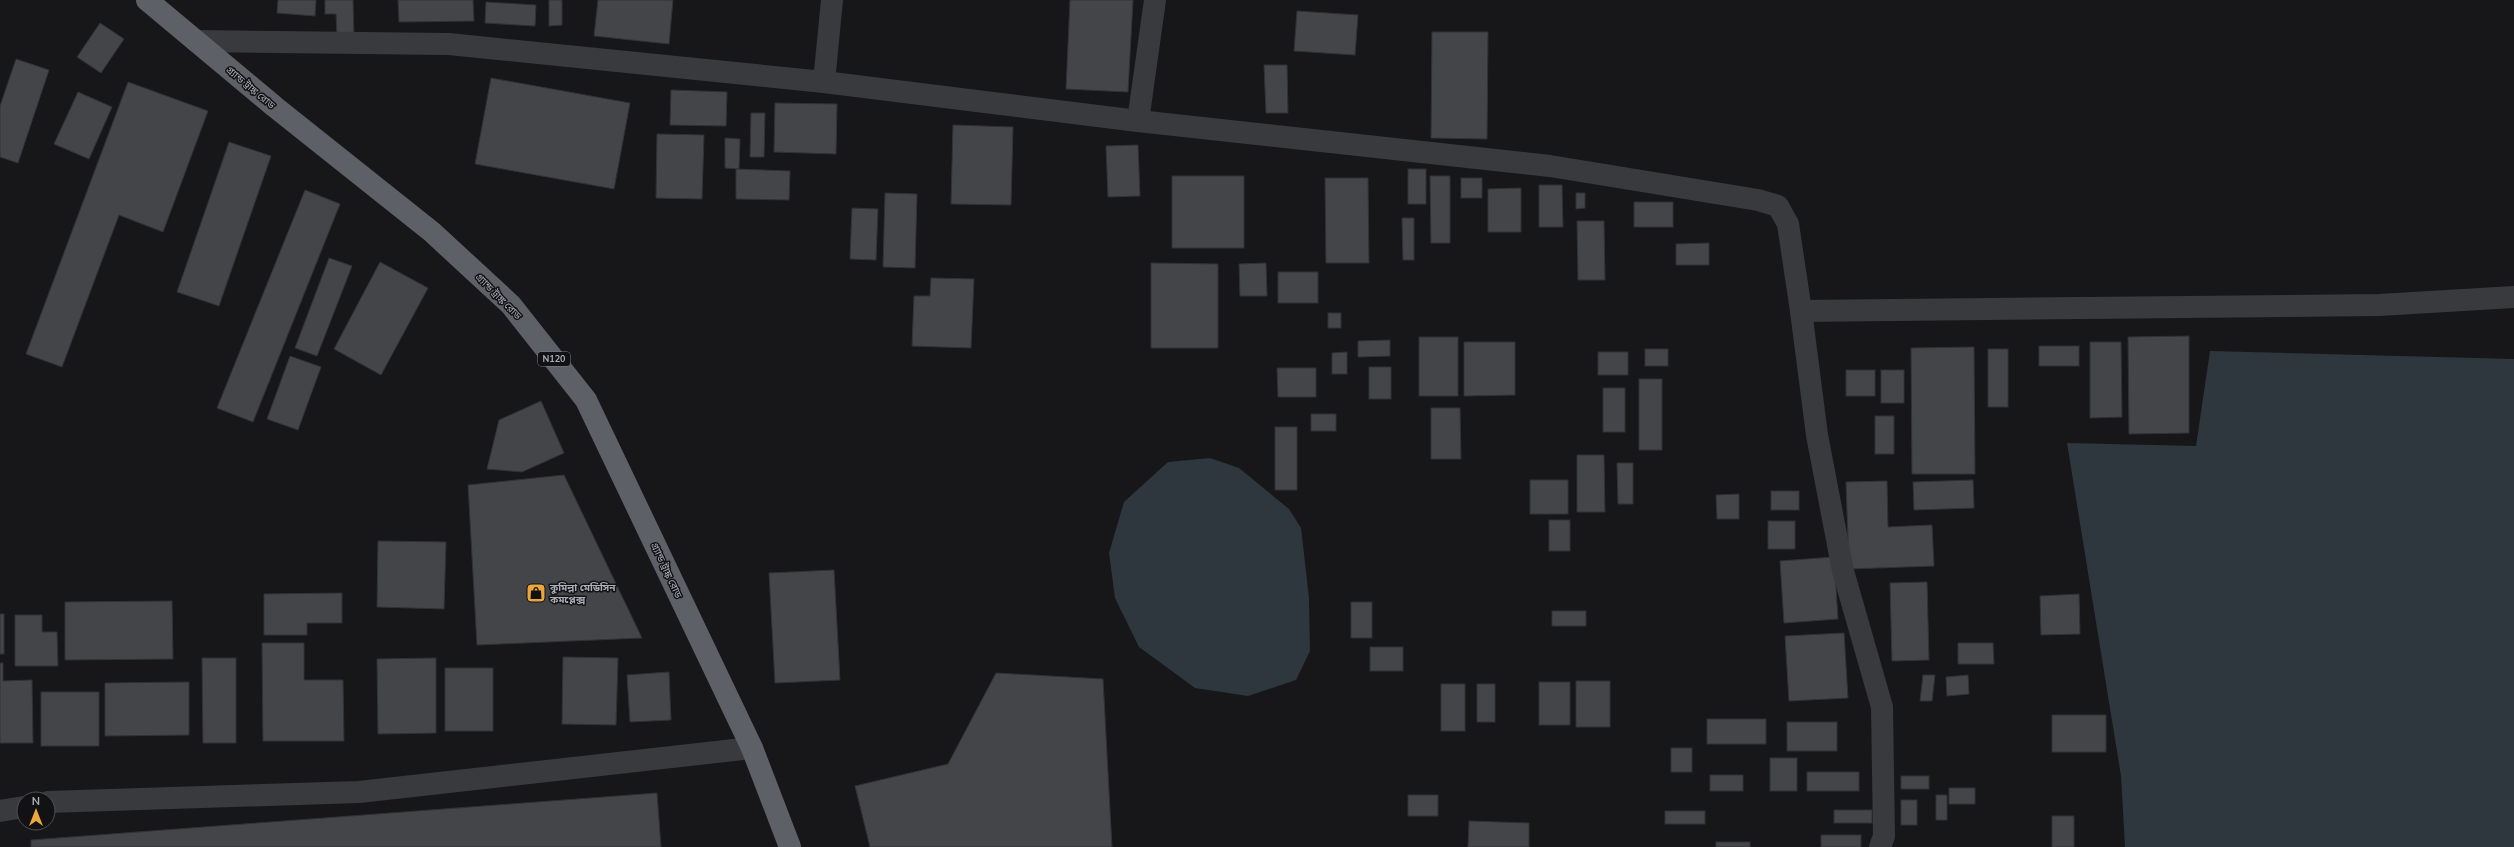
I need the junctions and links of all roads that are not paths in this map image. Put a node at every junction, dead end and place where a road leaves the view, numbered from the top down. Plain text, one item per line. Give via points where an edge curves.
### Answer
1 (147, 0) edge
2 (832, 0) edge
3 (1155, 0) edge
4 (196, 41) junction
5 (824, 82) junction
6 (1138, 121) junction
7 (2514, 297) edge
8 (1801, 311) junction
9 (752, 748) junction
10 (56, 802) edge
11 (16, 808) edge
12 (0, 811) edge
13 (790, 847) edge
14 (1880, 847) edge

1 - 4 highway, গ্র্যান্ড ট্রাঙ্ক রোড / N120
2 - 5 street
3 - 6 street
4 - 5 street via 448,44
4 - 9 highway, গ্র্যান্ড ট্রাঙ্ক রোড / N120 via 432,232 510,305 582,394
5 - 6 street
6 - 8 street via 1550,166 1758,200 1778,206 1788,224
7 - 8 street via 2371,305
8 - 14 street via 1817,435 1843,571 1882,707 1884,836
9 - 10 street via 359,792
9 - 13 highway, গ্র্যান্ড ট্রাঙ্ক রোড / N120
11 - 12 street

